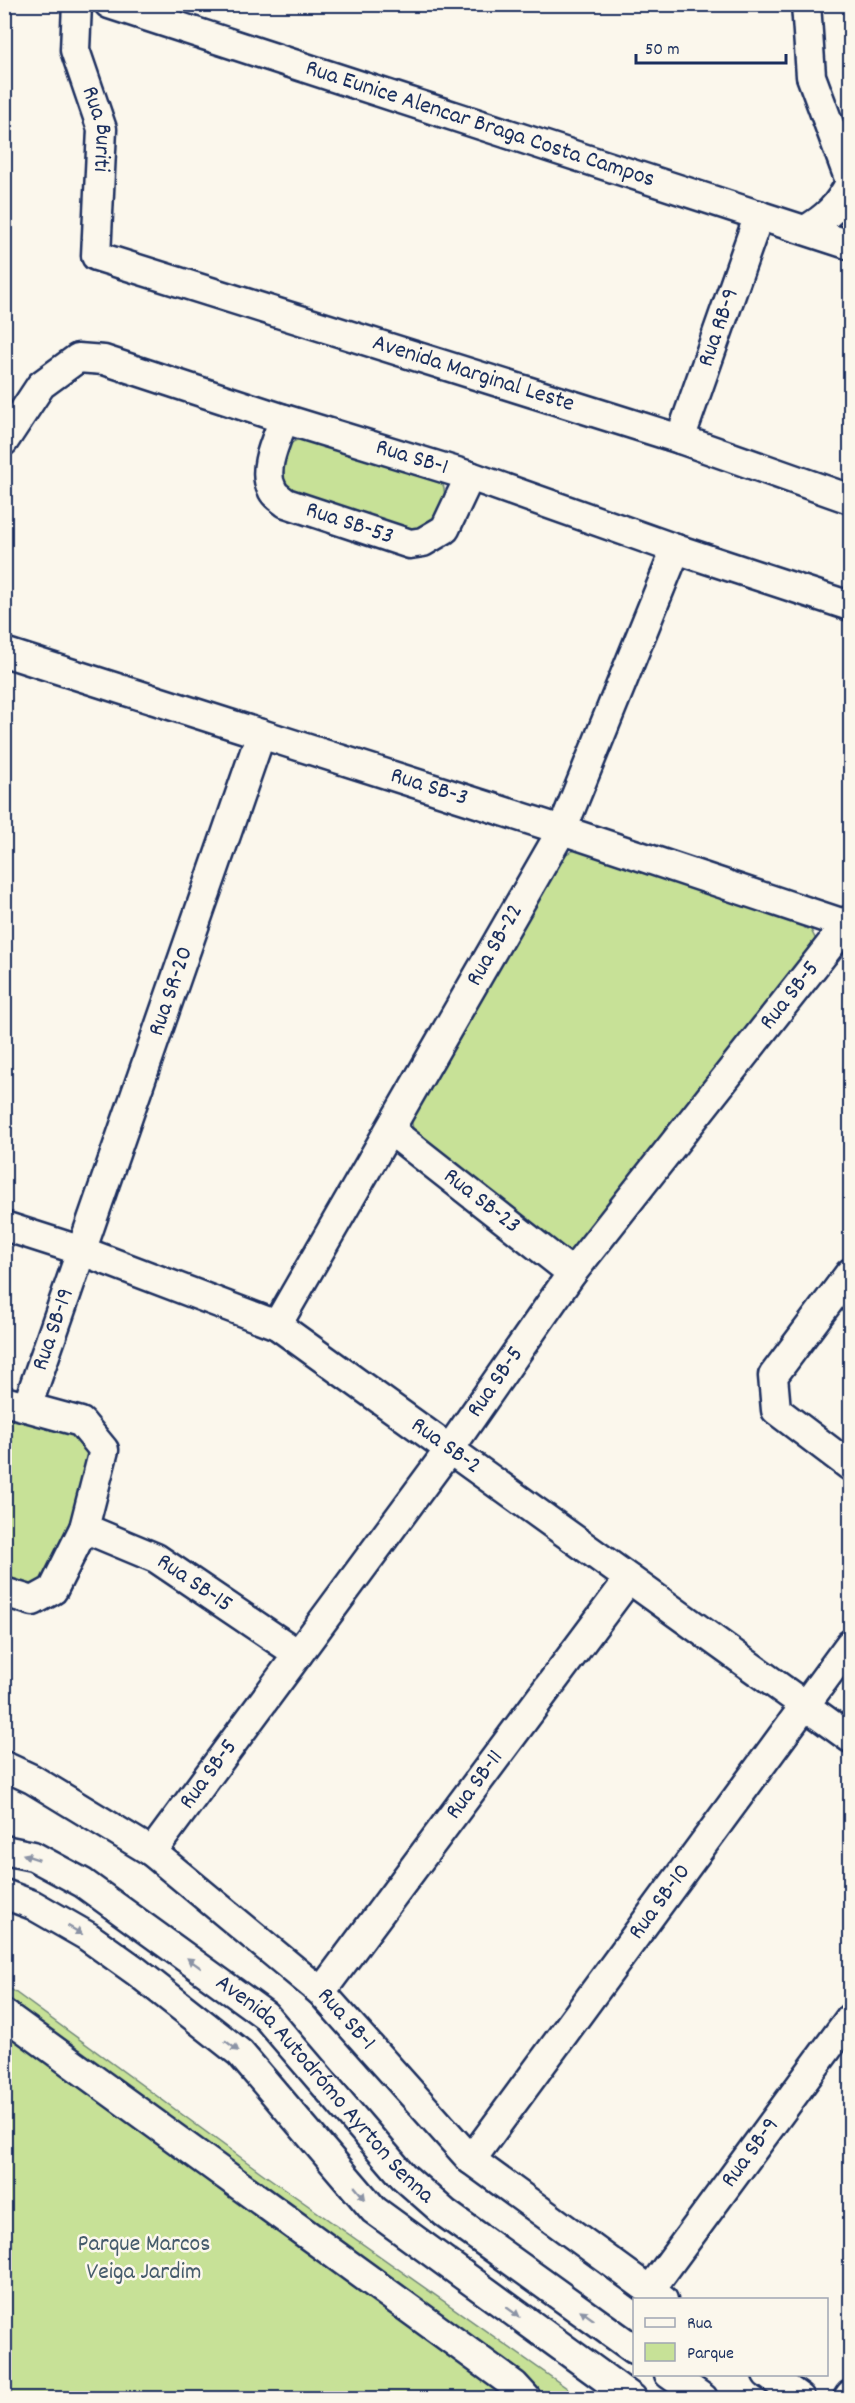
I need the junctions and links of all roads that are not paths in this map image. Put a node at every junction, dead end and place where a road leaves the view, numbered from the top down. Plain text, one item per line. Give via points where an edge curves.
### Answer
1 (76, 4) edge
2 (109, 4) edge
3 (806, 4) edge
4 (850, 182) edge
5 (759, 215) junction
6 (805, 230) junction
7 (850, 244) edge
8 (96, 256) joint
9 (284, 419) junction
10 (680, 439) junction
11 (4, 441) edge
12 (470, 476) junction
13 (850, 499) edge
14 (676, 549) junction
15 (850, 606) edge
16 (4, 652) edge
17 (261, 734) junction
18 (562, 830) junction
19 (849, 923) edge
20 (390, 1130) junction
21 (4, 1226) edge
22 (82, 1251) junction
23 (572, 1273) junction
24 (850, 1273) edge
25 (278, 1325) junction
26 (16, 1404) edge
27 (449, 1450) junction
28 (850, 1466) edge
29 (84, 1528) junction
30 (629, 1579) junction
31 (4, 1592) edge
32 (850, 1644) edge
33 (298, 1654) junction
34 (806, 1706) junction
35 (850, 1738) edge
36 (4, 1766) edge
37 (4, 1850) edge
38 (152, 1852) junction
39 (4, 1894) edge
40 (321, 1992) junction
41 (4, 2014) edge
42 (850, 2018) edge
43 (471, 2160) junction
44 (656, 2295) edge
45 (633, 2348) edge
46 (672, 2376) edge
47 (769, 2376) edge
48 (850, 2395) edge
49 (526, 2398) edge
50 (632, 2398) edge
51 (703, 2398) edge
52 (800, 2398) edge
53 (848, 2398) edge

1 - 8 street, Rua Buriti via 75,50 102,129
2 - 5 street, Rua Eunice Alencar Braga Costa Campos
3 - 4 street via 811,76
4 - 6 street via 841,202
5 - 6 street, Rua Eunice Alencar Braga Costa Campos
5 - 10 street, Rua RB-9
6 - 7 street, Rua Eunice Alencar Braga Costa Campos
8 - 10 street, Avenida Marginal Leste
9 - 11 street, Rua SB-1 via 104,360 78,358 41,385
9 - 12 street, Rua SB-1
9 - 12 street, Rua SB-53 via 269,463 272,492 286,503 410,544 445,529
10 - 13 street, Avenida Marginal Leste
12 - 14 street, Rua SB-1
14 - 15 street, Rua SB-1
14 - 18 street, Rua SB-22
16 - 17 street, Rua SB-3
17 - 18 street, Rua SB-3
17 - 22 street, Rua SR-20
18 - 19 street, Rua SB-3
18 - 20 street, Rua SB-22
19 - 23 street, Rua SB-5
20 - 23 street, Rua SB-23
20 - 25 street, Rua SB-22
21 - 22 street, Rua SB-2
22 - 25 street, Rua SB-2
22 - 26 street, Rua SB-19
23 - 27 street, Rua SB-5
24 - 28 street via 773,1376 776,1410
25 - 27 street, Rua SB-2
26 - 29 street, Rua SB-19 via 81,1422 104,1450
27 - 30 street, Rua SB-2
27 - 33 street, Rua SB-5
29 - 31 street via 53,1590 33,1601
29 - 33 street, Rua SB-15 via 156,1558
30 - 34 street, Rua SB-2
30 - 40 street, Rua SB-11
32 - 34 street, Rua SB-10
33 - 38 street, Rua SB-5
34 - 35 street, Rua SB-2
34 - 43 street, Rua SB-10
36 - 38 street, Rua SB-1
45 -> 37 street, Avenida Autodrómo Ayrton Senna via 445,2212 403,2176 265,2015 83,1883 33,1856
38 - 40 street, Rua SB-1
39 -> 50 street, Avenida Autodrómo Ayrton Senna via 33,1905 87,1936 240,2053 374,2210
40 - 43 street, Rua SB-1
41 - 49 street via 514,2385
42 - 44 street, Rua SB-9
43 - 44 street, Rua SB-1
46 - 51 street
47 - 52 street
48 - 53 street

